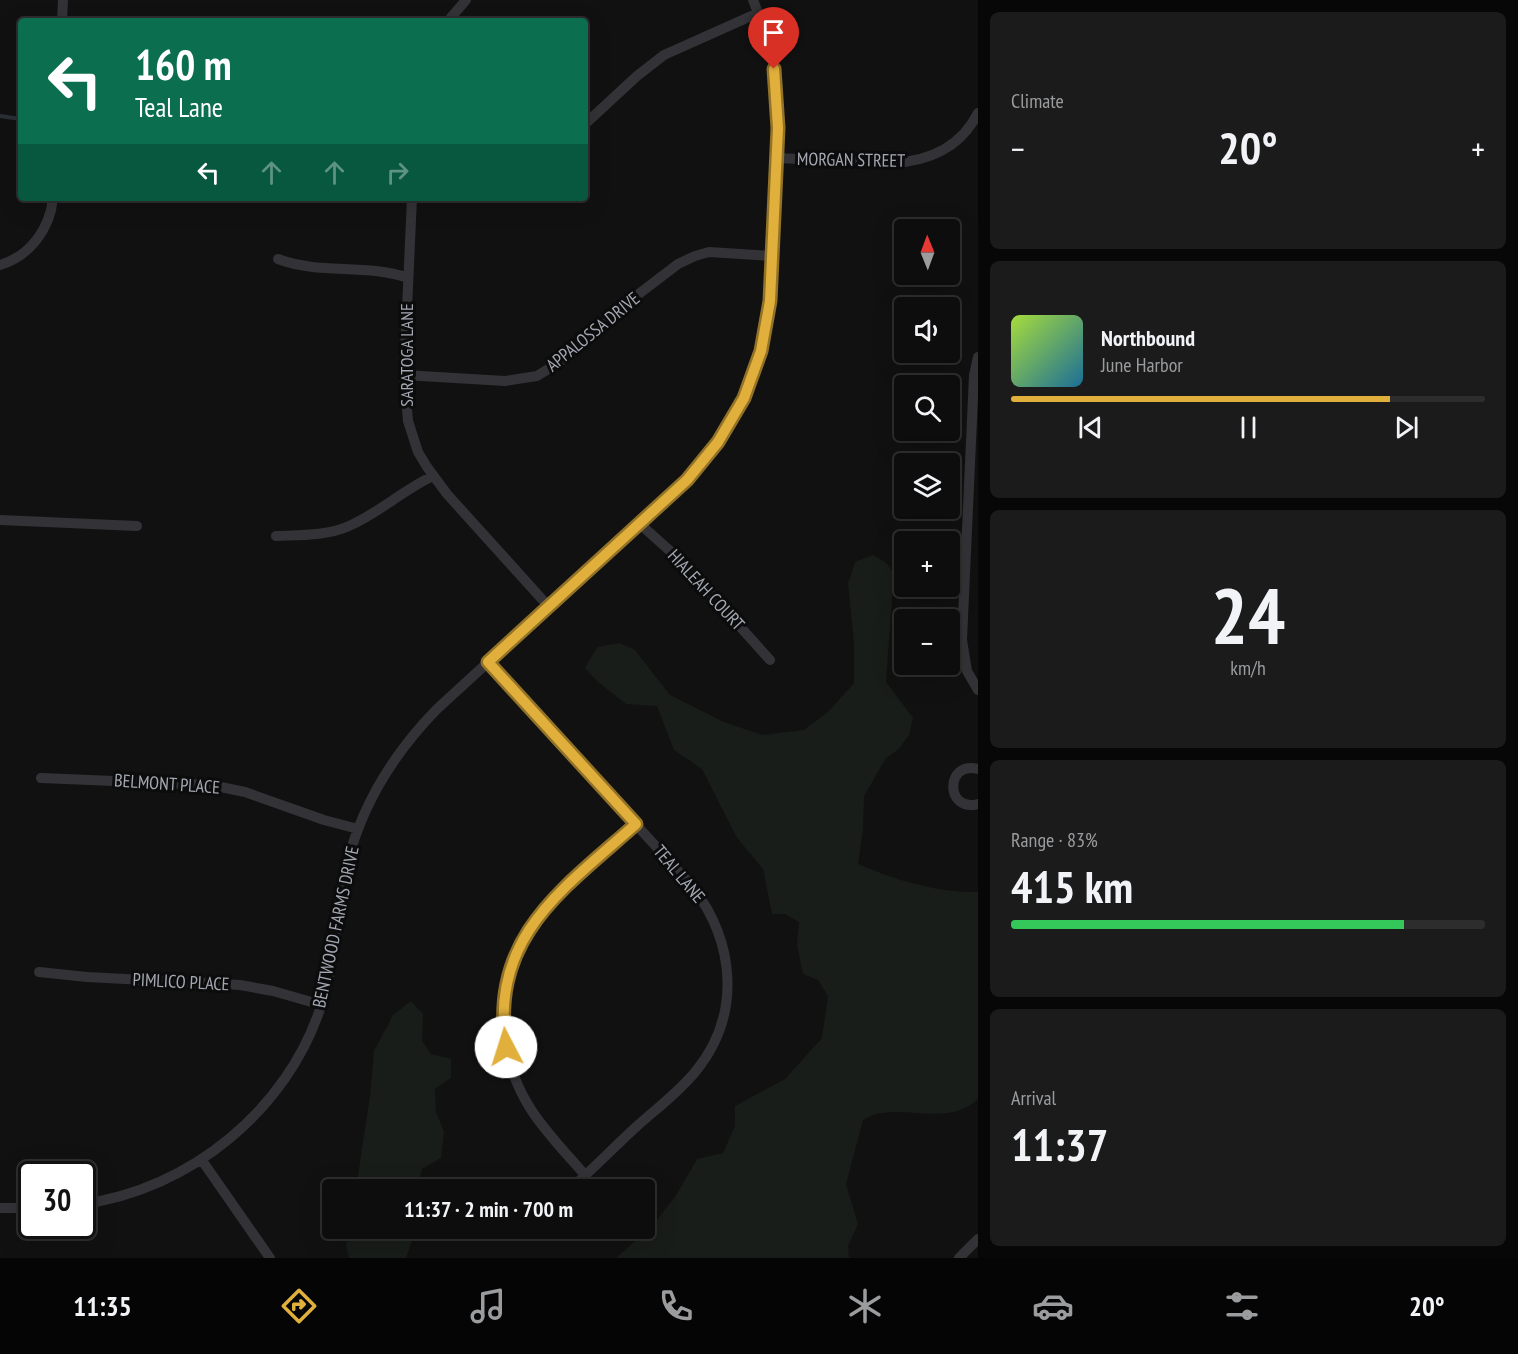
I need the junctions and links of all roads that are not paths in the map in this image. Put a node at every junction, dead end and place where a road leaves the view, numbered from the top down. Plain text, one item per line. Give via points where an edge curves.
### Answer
1 (63, 0) edge
2 (466, 0) edge
3 (753, 0) edge
4 (758, 13) junction
5 (62, 18) edge
6 (451, 18) edge
7 (978, 113) edge
8 (588, 121) edge
9 (777, 158) junction
10 (53, 201) edge
11 (412, 201) edge
12 (772, 256) junction
13 (278, 259) dead end
14 (0, 265) edge
15 (408, 278) junction
16 (978, 357) edge
17 (404, 375) junction
18 (433, 476) junction
19 (0, 520) edge
20 (640, 524) junction
21 (137, 526) dead end
22 (276, 536) dead end
23 (549, 607) junction
24 (770, 660) dead end
25 (488, 662) junction
26 (978, 690) edge
27 (978, 769) edge
28 (41, 778) dead end
29 (978, 804) edge
30 (636, 824) junction
31 (358, 829) junction
32 (39, 972) dead end
33 (322, 1005) junction
34 (201, 1159) junction
35 (585, 1175) junction
36 (581, 1179) edge
37 (96, 1201) edge
38 (0, 1208) edge
39 (18, 1208) edge
40 (978, 1239) edge
41 (270, 1258) edge
42 (959, 1258) edge

1 - 5 street
2 - 6 street
3 - 4 street, BENTWOOD FARMS DRIVE
4 - 8 street via 664,55
4 - 9 street, BENTWOOD FARMS DRIVE via 776,78
7 - 9 street, MORGAN STREET via 968,129 944,150 911,162
9 - 12 street, BENTWOOD FARMS DRIVE
10 - 14 street via 46,226 36,240 25,253
11 - 15 street, SARATOGA LANE
12 - 17 street, APPALOSSA DRIVE via 709,252 678,264 566,358 537,376 496,381
12 - 20 street, BENTWOOD FARMS DRIVE via 766,326 744,398 705,460
13 - 15 street via 311,268 371,269
15 - 17 street, SARATOGA LANE
16 - 26 street via 962,640 968,671
17 - 18 street, SARATOGA LANE via 412,437
18 - 22 street via 348,526 319,534
18 - 23 street, SARATOGA LANE
19 - 21 street
20 - 23 street, BENTWOOD FARMS DRIVE
20 - 24 street, HIALEAH COURT via 679,559
23 - 25 street, BENTWOOD FARMS DRIVE
25 - 30 street, TEAL LANE
25 - 31 street, BENTWOOD FARMS DRIVE via 413,734 384,774
27 - 29 street via 961,771 952,787 962,803
28 - 31 street, BELMONT PLACE via 212,785
30 - 35 street via 536,918 517,950 506,982 503,1032 509,1063 540,1122
30 - 35 street, TEAL LANE via 711,913 727,961 725,1010 714,1042 687,1082
31 - 33 street, BENTWOOD FARMS DRIVE via 346,868
32 - 33 street, PIMLICO PLACE via 240,985
33 - 34 street, BENTWOOD FARMS DRIVE via 294,1065 274,1093 239,1130
34 - 37 street, BENTWOOD FARMS DRIVE via 148,1187
34 - 41 street
35 - 36 street, TEAL LANE
38 - 39 street
40 - 42 street

